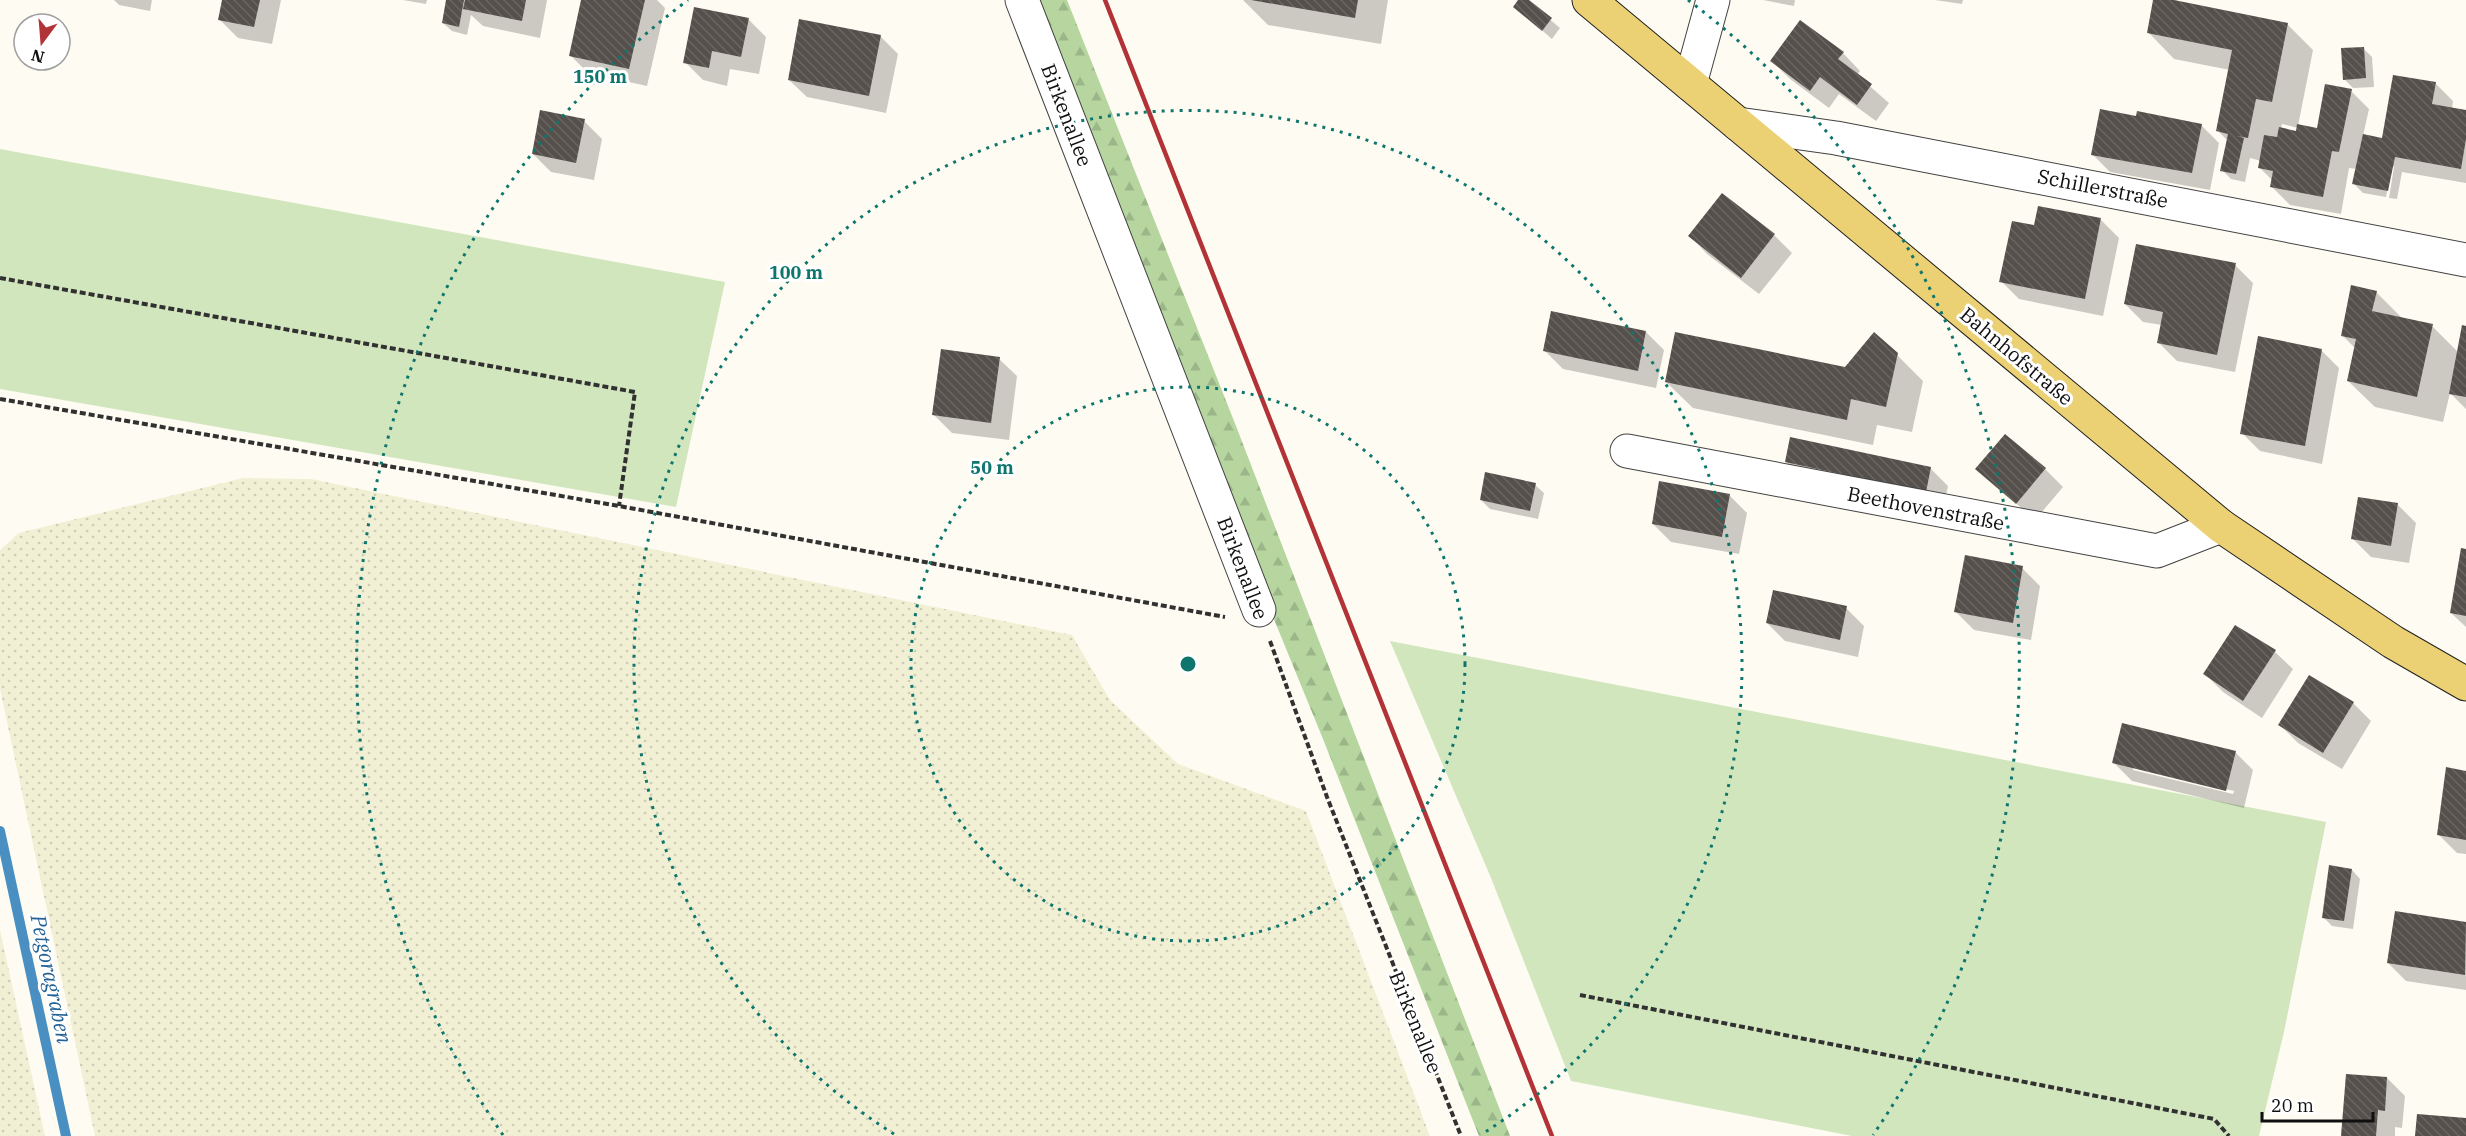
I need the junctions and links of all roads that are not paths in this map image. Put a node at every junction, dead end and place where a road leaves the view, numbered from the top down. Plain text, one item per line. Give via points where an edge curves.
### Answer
1 (1022, 0) edge
2 (1589, 0) edge
3 (1713, 0) edge
4 (1690, 84) junction
5 (1738, 124) junction
6 (2466, 260) edge
7 (1627, 452) dead end
8 (2221, 526) junction
9 (1259, 610) road end
10 (2466, 684) edge

1 - 9 street, Birkenallee
2 - 4 main road, Bahnhofstraße
3 - 4 street
4 - 5 main road, Bahnhofstraße
5 - 6 street, Schillerstraße via 1847,140
5 - 8 main road, Bahnhofstraße
7 - 8 street, Beethovenstraße via 2157,551
8 - 10 main road, Bahnhofstraße via 2393,642

